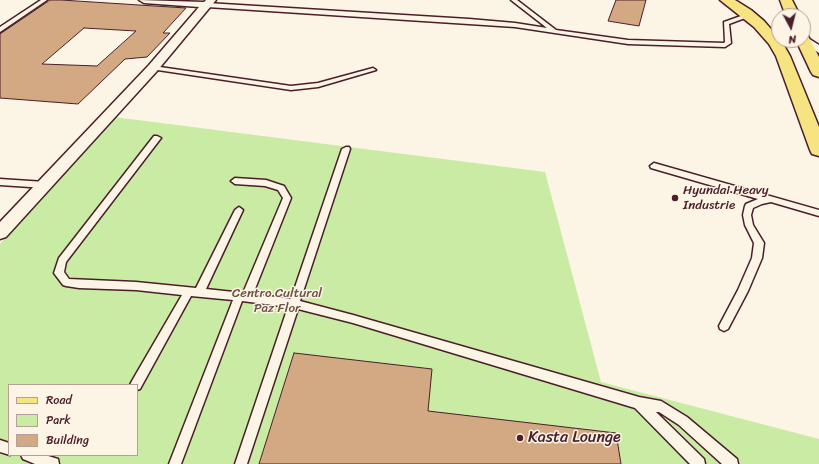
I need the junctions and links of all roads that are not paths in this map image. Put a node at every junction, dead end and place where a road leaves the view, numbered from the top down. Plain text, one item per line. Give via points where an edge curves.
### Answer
1 (44, 0) edge
2 (144, 0) edge
3 (514, 0) edge
4 (726, 0) edge
5 (209, 2) edge
6 (746, 13) junction
7 (1, 28) edge
8 (554, 31) junction
9 (807, 48) edge
10 (152, 68) junction
11 (373, 70) dead end
12 (819, 72) edge
13 (157, 138) dead end
14 (346, 149) dead end
15 (819, 150) edge
16 (654, 166) dead end
17 (235, 180) dead end
18 (0, 182) edge
19 (45, 185) junction
20 (774, 200) junction
21 (239, 210) dead end
22 (819, 213) edge
23 (0, 233) edge
24 (194, 292) junction
25 (242, 298) junction
26 (295, 304) junction
27 (724, 326) dead end
28 (137, 384) edge
29 (639, 403) junction
30 (30, 456) edge
31 (53, 464) edge
32 (175, 464) edge
33 (241, 464) edge
34 (699, 464) edge
35 (732, 464) edge

1 - 7 lane
2 - 5 street
3 - 8 lane
4 - 6 main road
5 - 8 lane via 469,21
5 - 10 street
6 - 8 lane via 743,18 726,23 728,43 718,46 617,41
6 - 15 main road via 768,33 784,56
9 - 12 main road
10 - 11 lane via 291,88 318,85
10 - 19 street
13 - 24 lane via 72,246 62,261 59,273 66,282 79,284
14 - 26 lane
16 - 20 lane
17 - 25 lane via 266,183 281,188 287,198
18 - 19 lane
19 - 23 street
20 - 22 lane
20 - 27 lane via 760,201 749,206 749,225 759,242 757,258
21 - 24 lane
24 - 25 lane
24 - 28 lane
25 - 26 lane
25 - 32 lane
26 - 29 lane
26 - 33 lane
29 - 34 lane
29 - 35 lane via 660,407 683,421
30 - 31 lane

